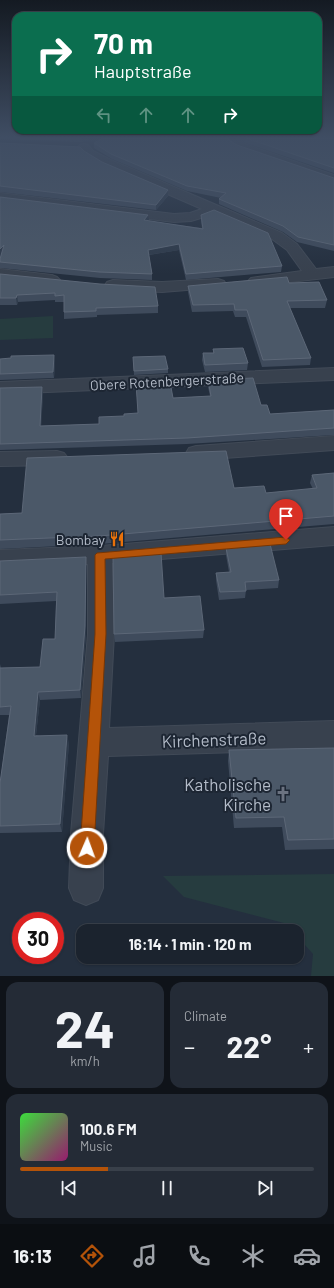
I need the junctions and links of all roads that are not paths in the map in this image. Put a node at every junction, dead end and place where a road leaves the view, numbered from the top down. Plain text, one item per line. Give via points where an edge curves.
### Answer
1 (155, 184) edge
2 (0, 197) edge
3 (215, 209) junction
4 (334, 272) edge
5 (0, 274) edge
6 (312, 274) junction
7 (63, 282) edge
8 (99, 285) edge
9 (334, 374) edge
10 (0, 388) edge
11 (334, 443) edge
12 (179, 454) edge
13 (79, 458) edge
14 (0, 460) edge
15 (334, 536) edge
16 (100, 555) junction
17 (0, 559) edge
18 (334, 735) edge
19 (94, 742) junction
20 (86, 888) dead end

1 - 3 street
2 - 3 street via 174,218 191,217
3 - 6 street via 284,240
4 - 6 street
5 - 7 street
6 - 8 street via 162,287
9 - 10 street, Obere Rotenbergerstraße
11 - 12 street
13 - 14 street
15 - 16 street
16 - 17 street
16 - 19 street via 101,634
18 - 19 street, Kirchenstraße
19 - 20 street

